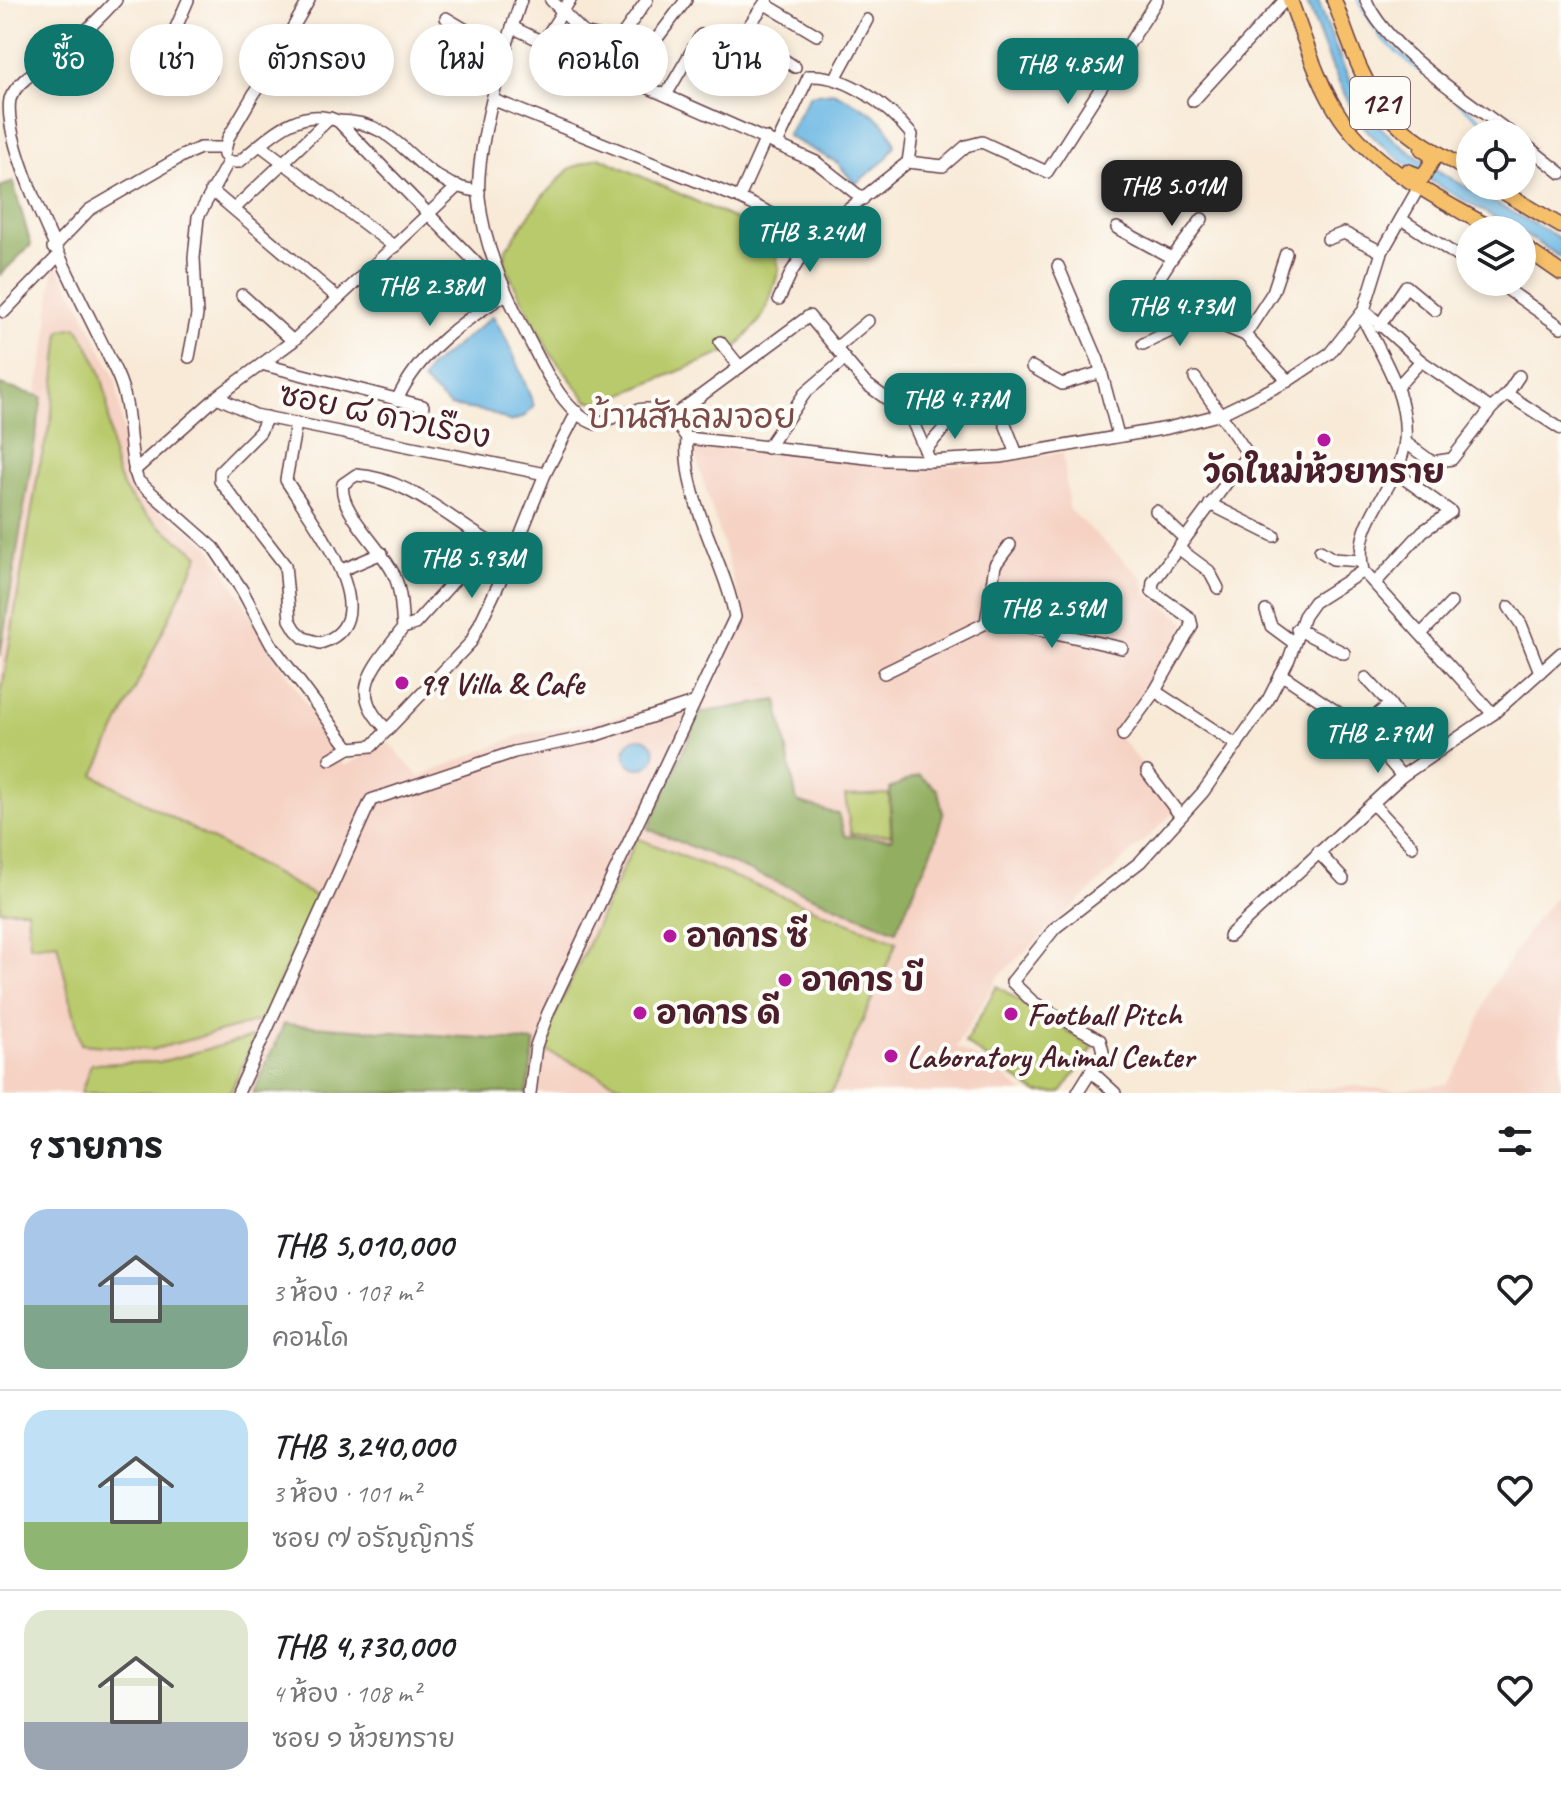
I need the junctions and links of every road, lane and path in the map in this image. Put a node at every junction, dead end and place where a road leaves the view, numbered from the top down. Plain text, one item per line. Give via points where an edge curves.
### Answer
1 (116, 0) edge
2 (188, 0) edge
3 (309, 0) edge
4 (521, 0) edge
5 (551, 0) edge
6 (570, 0) edge
7 (647, 0) edge
8 (1157, 0) edge
9 (1288, 0) edge
10 (1334, 0) edge
11 (1366, 0) edge
12 (682, 2) edge
13 (766, 2) edge
14 (561, 10) junction
15 (446, 18) dead end
16 (867, 20) dead end
17 (178, 24) edge
18 (456, 24) edge
19 (513, 24) edge
20 (575, 24) edge
21 (630, 24) edge
22 (667, 24) edge
23 (751, 24) edge
24 (513, 28) edge
25 (817, 35) dead end
26 (684, 64) edge
27 (790, 64) edge
28 (795, 67) dead end
29 (835, 79) junction
30 (668, 92) edge
31 (495, 96) edge
32 (668, 96) edge
33 (494, 100) junction
34 (1193, 101) dead end
35 (1389, 115) junction
36 (334, 120) junction
37 (1494, 120) edge
38 (772, 141) junction
39 (260, 145) junction
40 (224, 148) junction
41 (6, 149) edge
42 (1536, 153) edge
43 (1436, 161) junction
44 (228, 162) junction
45 (282, 162) junction
46 (908, 162) junction
47 (1456, 165) edge
48 (1456, 168) edge
49 (1561, 173) edge
50 (1424, 182) junction
51 (458, 186) junction
52 (211, 190) junction
53 (479, 192) junction
54 (739, 198) junction
55 (863, 199) junction
56 (1516, 200) edge
57 (234, 209) junction
58 (430, 213) junction
59 (1474, 216) edge
60 (1202, 219) dead end
61 (1401, 219) junction
62 (1559, 221) edge
63 (1117, 228) dead end
64 (816, 235) junction
65 (1328, 239) dead end
66 (395, 247) junction
67 (1382, 252) junction
68 (55, 253) junction
69 (1286, 253) dead end
70 (1456, 255) edge
71 (1536, 256) edge
72 (1172, 258) junction
73 (1058, 266) dead end
74 (1561, 273) edge
75 (504, 290) junction
76 (242, 295) dead end
77 (1516, 296) edge
78 (338, 298) junction
79 (779, 299) dead end
80 (1435, 310) dead end
81 (4, 312) dead end
82 (1363, 312) junction
83 (1201, 317) junction
84 (868, 321) dead end
85 (1379, 326) junction
86 (1561, 328) edge
87 (1245, 335) junction
88 (293, 341) junction
89 (720, 342) dead end
90 (1143, 344) dead end
91 (836, 348) junction
92 (189, 357) dead end
93 (845, 359) junction
94 (1421, 361) junction
95 (265, 365) junction
96 (740, 367) junction
97 (1032, 367) dead end
98 (1102, 372) junction
99 (1519, 376) dead end
100 (1195, 378) dead end
101 (986, 381) dead end
102 (1288, 381) junction
103 (1397, 387) junction
104 (1507, 394) junction
105 (217, 397) junction
106 (397, 400) junction
107 (423, 406) dead end
108 (1491, 409) junction
109 (1000, 411) dead end
110 (577, 412) junction
111 (1218, 415) junction
112 (267, 417) junction
113 (672, 417) junction
114 (296, 423) junction
115 (1561, 429) edge
116 (1118, 435) junction
117 (687, 438) junction
118 (1405, 442) junction
119 (767, 448) junction
120 (1017, 454) junction
121 (927, 455) junction
122 (134, 471) junction
123 (1395, 472) junction
124 (545, 474) junction
125 (1210, 504) junction
126 (1156, 511) dead end
127 (1274, 536) dead end
128 (488, 543) junction
129 (1181, 544) junction
130 (1010, 545) dead end
131 (1320, 551) dead end
132 (382, 553) junction
133 (513, 554) junction
134 (1362, 566) junction
135 (342, 570) junction
136 (1376, 582) junction
137 (1218, 588) dead end
138 (1451, 603) dead end
139 (1509, 607) dead end
140 (1266, 611) dead end
141 (986, 623) junction
142 (403, 628) junction
143 (1297, 629) junction
144 (1421, 634) junction
145 (1294, 643) junction
146 (1122, 648) dead end
147 (1344, 653) dead end
148 (1561, 653) edge
149 (1540, 672) junction
150 (884, 673) dead end
151 (1281, 674) junction
152 (1366, 678) dead end
153 (1155, 691) junction
154 (693, 703) junction
155 (1390, 704) junction
156 (1493, 714) junction
157 (1361, 728) junction
158 (388, 730) junction
159 (1123, 735) dead end
160 (1237, 745) junction
161 (349, 748) junction
162 (1427, 758) junction
163 (330, 759) dead end
164 (1147, 772) dead end
165 (1402, 776) junction
166 (1373, 804) junction
167 (1179, 814) junction
168 (1412, 846) dead end
169 (1318, 852) junction
170 (1343, 879) dead end
171 (1229, 936) dead end
172 (1092, 1072) junction
173 (1078, 1092) edge
174 (238, 1093) edge
175 (530, 1093) edge
176 (1115, 1093) edge

1 - 41 street via 15,90 6,114
2 - 17 street
3 - 40 street
4 - 19 street
5 - 14 street
6 - 14 street
7 - 21 street
8 - 46 street via 1047,172 982,142 966,146 943,166
9 - 34 street
9 - 50 main road, 121 via 1332,103 1363,144
10 - 35 main road, 121 via 1359,64
11 - 37 street via 1400,46
12 - 22 street
13 - 23 street
13 - 25 street
14 - 20 street
14 - 24 street via 541,43
15 - 18 street
16 - 29 street
26 - 30 street
27 - 28 street
29 - 38 street via 809,76
29 - 46 street via 898,119 912,135
31 - 33 street
32 - 38 street
33 - 53 street
33 - 54 street
35 - 43 main road via 1397,130
35 - 47 main road, 121
36 - 39 street via 317,115 299,118
36 - 45 street
36 - 51 street via 386,132
36 - 58 street
38 - 54 street
38 - 55 street via 816,162
39 - 44 street via 239,162
39 - 45 street
40 - 44 street
40 - 68 street via 200,148 184,155 89,210
41 - 68 street
42 - 49 street
43 - 48 main road
43 - 50 main road
44 - 52 street
45 - 57 street
45 - 66 street
46 - 55 street
50 - 59 main road, 121
50 - 61 street
51 - 53 street
51 - 58 street
52 - 57 street
52 - 92 street via 195,234 197,315
53 - 75 street
54 - 64 street
55 - 64 street
56 - 62 main road
57 - 78 street
58 - 66 street
58 - 75 street
60 - 72 street
61 - 67 street
61 - 70 street
63 - 72 street
64 - 79 street
65 - 67 street via 1344,233
66 - 78 street
67 - 82 street
68 - 81 street
68 - 122 street via 119,378 132,432
69 - 87 street via 1273,292
71 - 74 main road
72 - 83 street via 1154,286
73 - 98 street
75 - 106 street via 416,364
75 - 110 street via 546,374
76 - 88 street
77 - 86 street
78 - 88 street
80 - 85 street via 1406,286
82 - 85 street
82 - 102 street via 1330,353
82 - 103 street
83 - 87 street
83 - 90 street
84 - 91 street
85 - 94 street
87 - 102 street
88 - 95 street
89 - 96 street
91 - 93 street
91 - 96 street via 809,316
93 - 119 street via 805,393
93 - 121 street via 865,383 904,409
94 - 103 street
94 - 108 street
95 - 105 street
95 - 106 street
96 - 113 street
97 - 98 street via 1062,384
98 - 116 street
99 - 104 street
100 - 111 street
101 - 121 street
102 - 111 street
103 - 118 street
104 - 108 street
104 - 115 street
105 - 112 street, ซอย ๘ ดาวเรือง
105 - 122 street
106 - 107 street
108 - 118 street via 1452,459 1432,462
109 - 120 street
110 - 113 street via 596,424 644,409
110 - 124 street
111 - 116 street
111 - 125 street via 1248,454
112 - 114 street, ซอย ๘ ดาวเรือง
112 - 135 street via 260,432 220,472 220,481 285,565 290,620 304,638 320,643 343,625 348,602
113 - 117 street
114 - 124 street, ซอย ๘ ดาวเรือง
114 - 135 street via 286,480
116 - 120 street
117 - 119 street
117 - 154 street via 699,509 735,617
118 - 123 street
119 - 121 street via 885,460
120 - 121 street
122 - 161 street via 143,489 214,548 271,644
123 - 134 street via 1364,530
123 - 136 street via 1451,512 1423,531
124 - 133 street
125 - 127 street
125 - 129 street
126 - 129 street
128 - 132 street via 417,497 378,479 349,477 341,493 343,502
128 - 133 street
128 - 142 street via 415,624
129 - 137 street via 1209,571
129 - 153 street via 1152,591 1190,618 1192,626
130 - 141 street via 995,565
131 - 134 street
132 - 135 street
132 - 142 street via 395,577
133 - 158 street via 471,642
134 - 136 street
134 - 143 street via 1314,602
136 - 144 street
138 - 144 street
139 - 149 street
140 - 145 street via 1271,626
141 - 146 street via 1021,625
141 - 150 street
142 - 158 street via 373,671 365,695 371,715
143 - 145 street
143 - 147 street
144 - 156 street
145 - 151 street
148 - 149 street
149 - 156 street
151 - 157 street
151 - 160 street
152 - 155 street
153 - 159 street
153 - 160 street
154 - 174 street via 593,736 514,752 371,800
154 - 175 street via 548,1013 536,1046
155 - 157 street
155 - 162 street
156 - 162 street
157 - 165 street
158 - 161 street via 372,746
160 - 167 street via 1203,792
161 - 163 street
162 - 165 street
164 - 167 street
165 - 166 street
166 - 168 street
166 - 169 street
167 - 172 street via 1140,862 1055,928 1012,982 1033,1002 1100,1040 1103,1052
169 - 170 street
169 - 171 street
172 - 173 street
172 - 176 street

